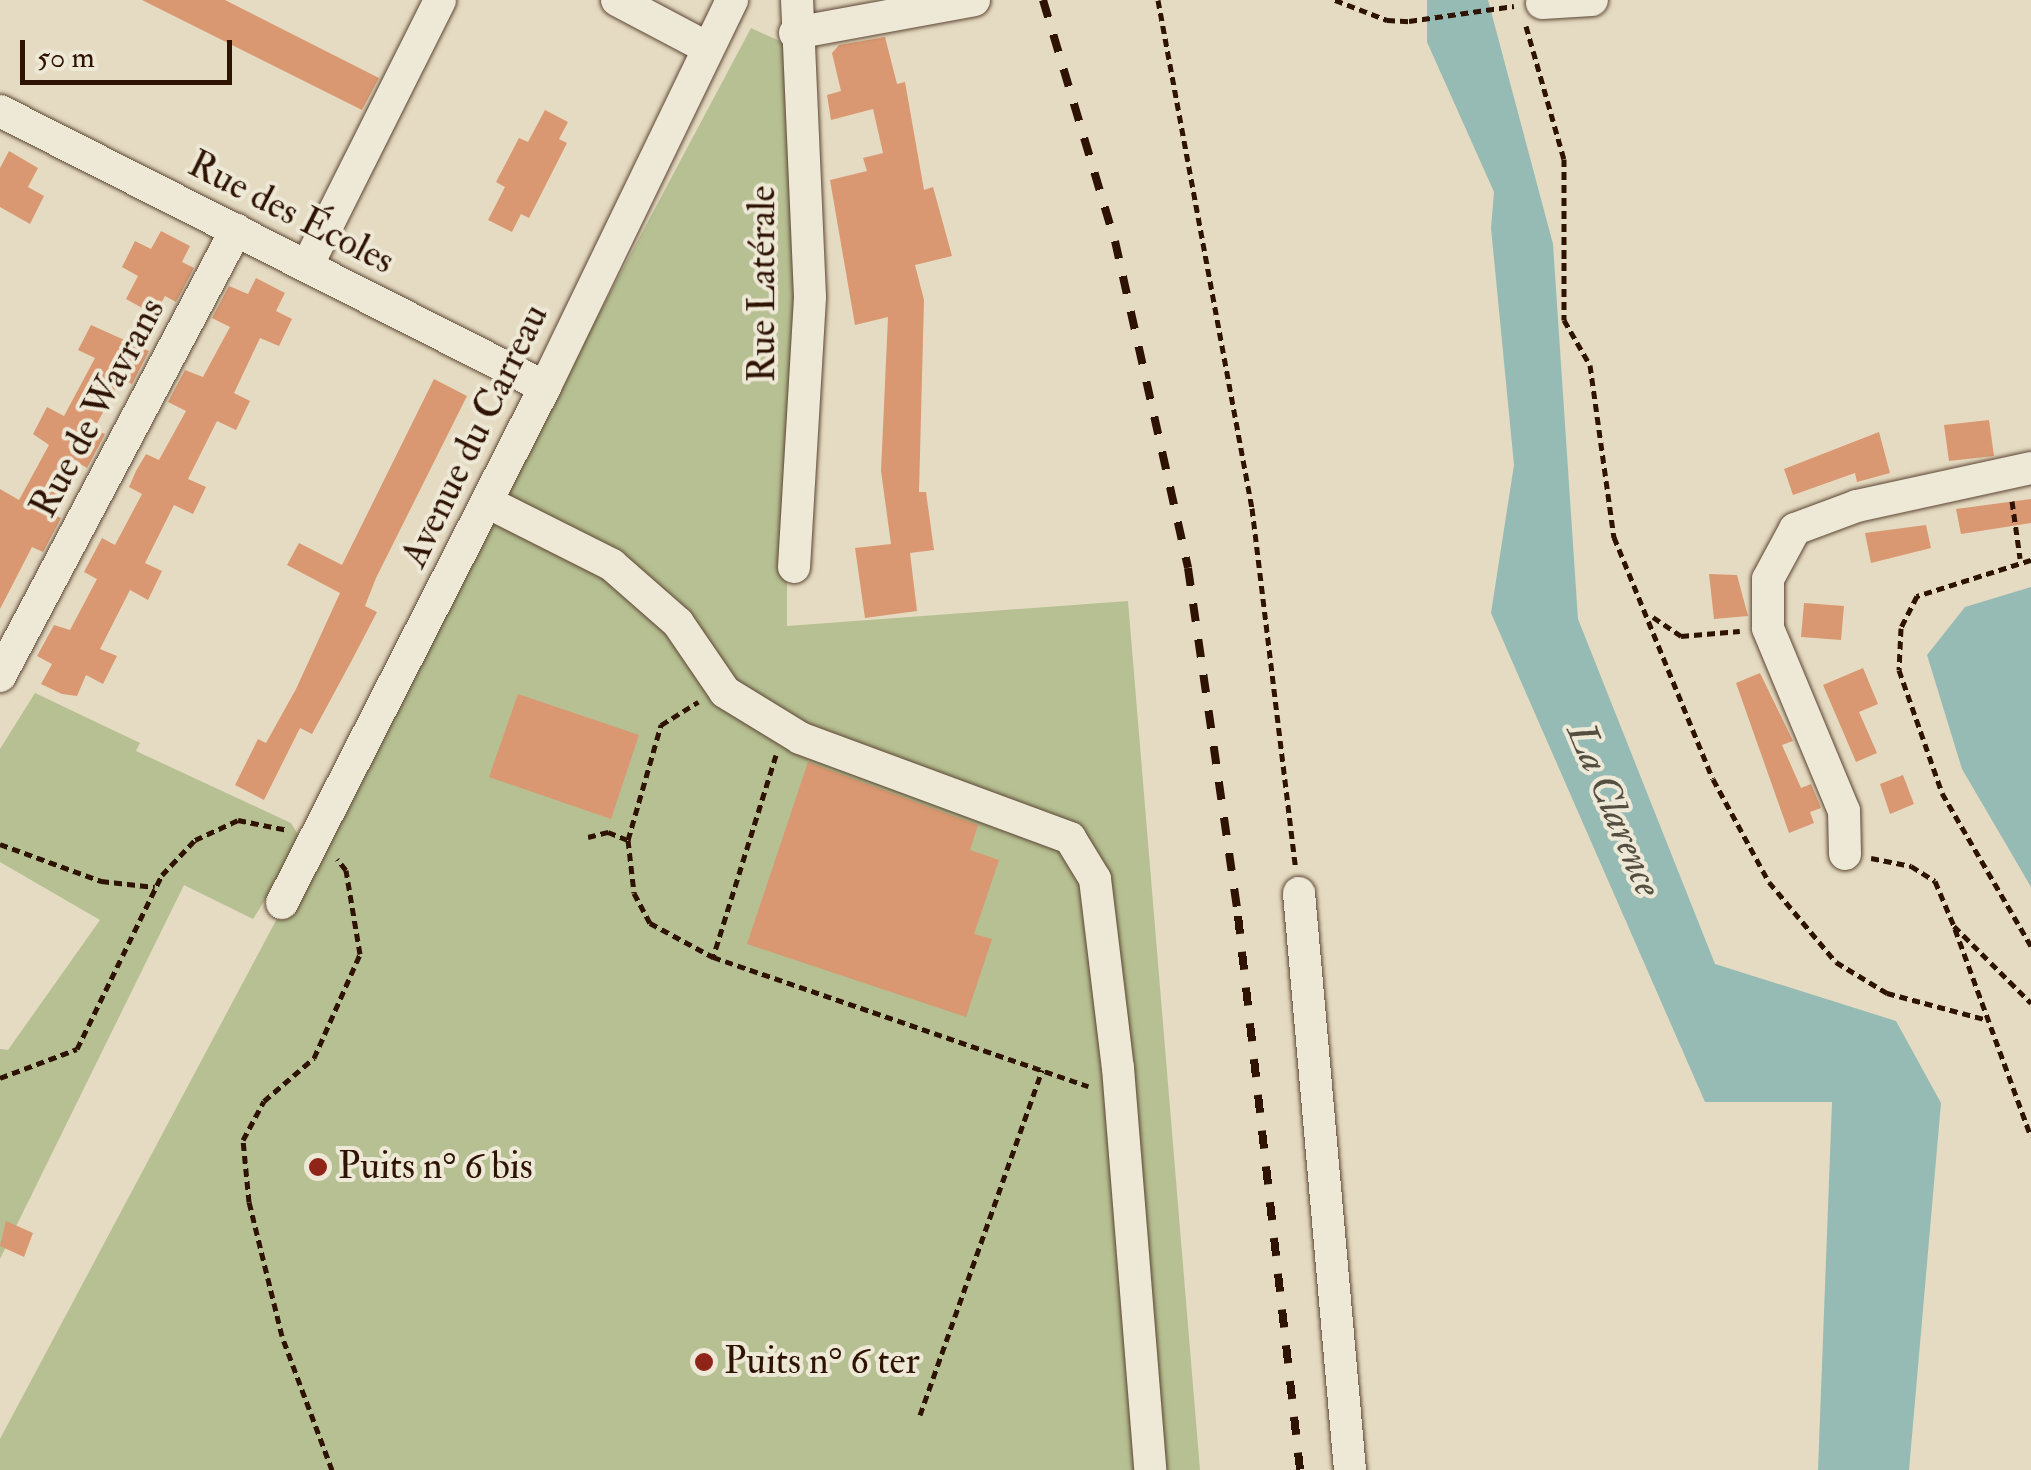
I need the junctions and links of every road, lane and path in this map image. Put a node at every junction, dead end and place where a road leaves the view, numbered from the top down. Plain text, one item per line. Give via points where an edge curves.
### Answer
1 (440, 0) edge
2 (618, 0) edge
3 (732, 0) edge
4 (798, 0) edge
5 (974, 0) edge
6 (1158, 0) edge
7 (1335, 0) edge
8 (1592, 0) edge
9 (1496, 9) dead end
10 (1534, 13) joint
11 (794, 33) junction
12 (708, 48) junction
13 (0, 111) edge
14 (236, 230) junction
15 (307, 266) junction
16 (546, 386) junction
17 (2019, 468) edge
18 (487, 502) junction
19 (2020, 558) junction
20 (2031, 560) edge
21 (794, 567) dead end
22 (1650, 616) junction
23 (1768, 628) junction
24 (0, 676) edge
25 (724, 692) junction
26 (784, 728) junction
27 (319, 835) junction
28 (588, 837) dead end
29 (628, 840) junction
30 (0, 844) edge
31 (1844, 854) joint
32 (156, 888) junction
33 (1298, 893) joint
34 (282, 903) dead end
35 (1954, 926) junction
36 (2031, 946) edge
37 (713, 957) junction
38 (2031, 1003) edge
39 (1988, 1020) junction
40 (1042, 1070) junction
41 (0, 1078) edge
42 (1121, 1097) junction
43 (2031, 1136) edge
44 (920, 1415) dead end
45 (332, 1470) edge
46 (1150, 1470) edge
47 (1350, 1470) edge

1 - 15 street
2 - 12 street
3 - 12 street, Avenue du Carreau
4 - 11 street, Rue Latérale
5 - 11 street
6 - 33 path via 1252,508
7 - 9 path via 1387,20
8 - 10 street
10 - 22 path via 1564,159 1564,320 1590,365 1614,536
11 - 21 street, Rue Latérale via 810,297
12 - 16 street, Avenue du Carreau
13 - 14 street, Rue des Écoles
14 - 15 street, Rue des Écoles
14 - 24 street, Rue de Wavrans
15 - 16 street, Rue des Écoles
16 - 18 street, Avenue du Carreau
17 - 19 path
17 - 23 street via 1857,506 1795,529 1768,579
18 - 25 street via 612,565 678,623
18 - 27 street, Avenue du Carreau
19 - 20 path
19 - 36 path via 1917,596 1901,628 1899,670 1942,793
22 - 23 path via 1681,636
22 - 39 path via 1713,779 1780,896 1836,962 1870,982
23 - 31 street via 1844,811
25 - 26 street
25 - 29 path via 661,725
26 - 37 path
26 - 42 street via 1070,838 1095,879
27 - 32 path via 238,820 196,840
27 - 34 street, Avenue du Carreau
27 - 45 path via 346,870 360,954 314,1058 264,1100 243,1140 249,1202 282,1336
28 - 29 path via 608,832
29 - 37 path via 634,893 650,923
30 - 32 path via 101,881
31 - 35 path via 1923,874 1935,882
32 - 41 path via 77,1049
33 - 47 street
35 - 38 path
35 - 39 path
37 - 40 path
39 - 43 path
40 - 42 path
40 - 44 path
42 - 46 street

